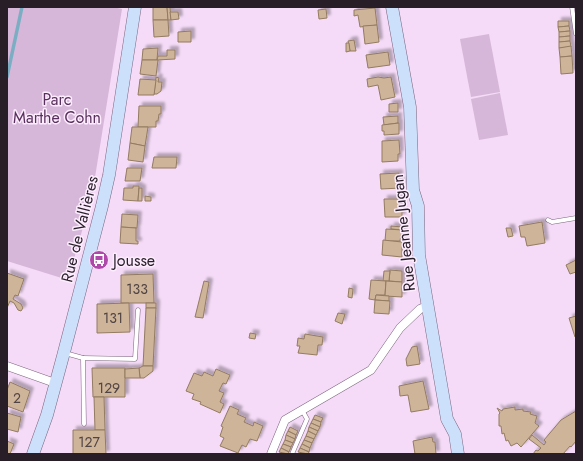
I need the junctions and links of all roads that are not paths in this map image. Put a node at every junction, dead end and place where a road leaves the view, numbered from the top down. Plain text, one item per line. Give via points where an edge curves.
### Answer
1 (136, 7) edge
2 (392, 7) edge
3 (572, 7) edge
4 (576, 34) edge
5 (576, 218) edge
6 (548, 220) dead end
7 (426, 306) junction
8 (138, 310) dead end
9 (64, 353) junction
10 (84, 358) junction
11 (7, 366) edge
12 (56, 383) junction
13 (302, 410) junction
14 (84, 424) dead end
15 (33, 454) edge
16 (271, 454) edge
17 (292, 454) edge
18 (458, 454) edge

1 - 9 main road, Rue de Vallières via 109,175
2 - 7 main road, Rue Jeanne Jugan via 410,106 413,190 418,206 419,255
3 - 4 lane
5 - 6 lane via 552,222
7 - 13 street via 400,328 371,370
7 - 18 main road, Rue Jeanne Jugan via 448,419 455,434
8 - 10 lane via 135,359
9 - 10 lane
9 - 12 main road, Rue de Vallières
10 - 14 lane
11 - 12 street
12 - 15 main road, Rue de Vallières
13 - 16 street via 285,420
13 - 17 lane via 307,419

